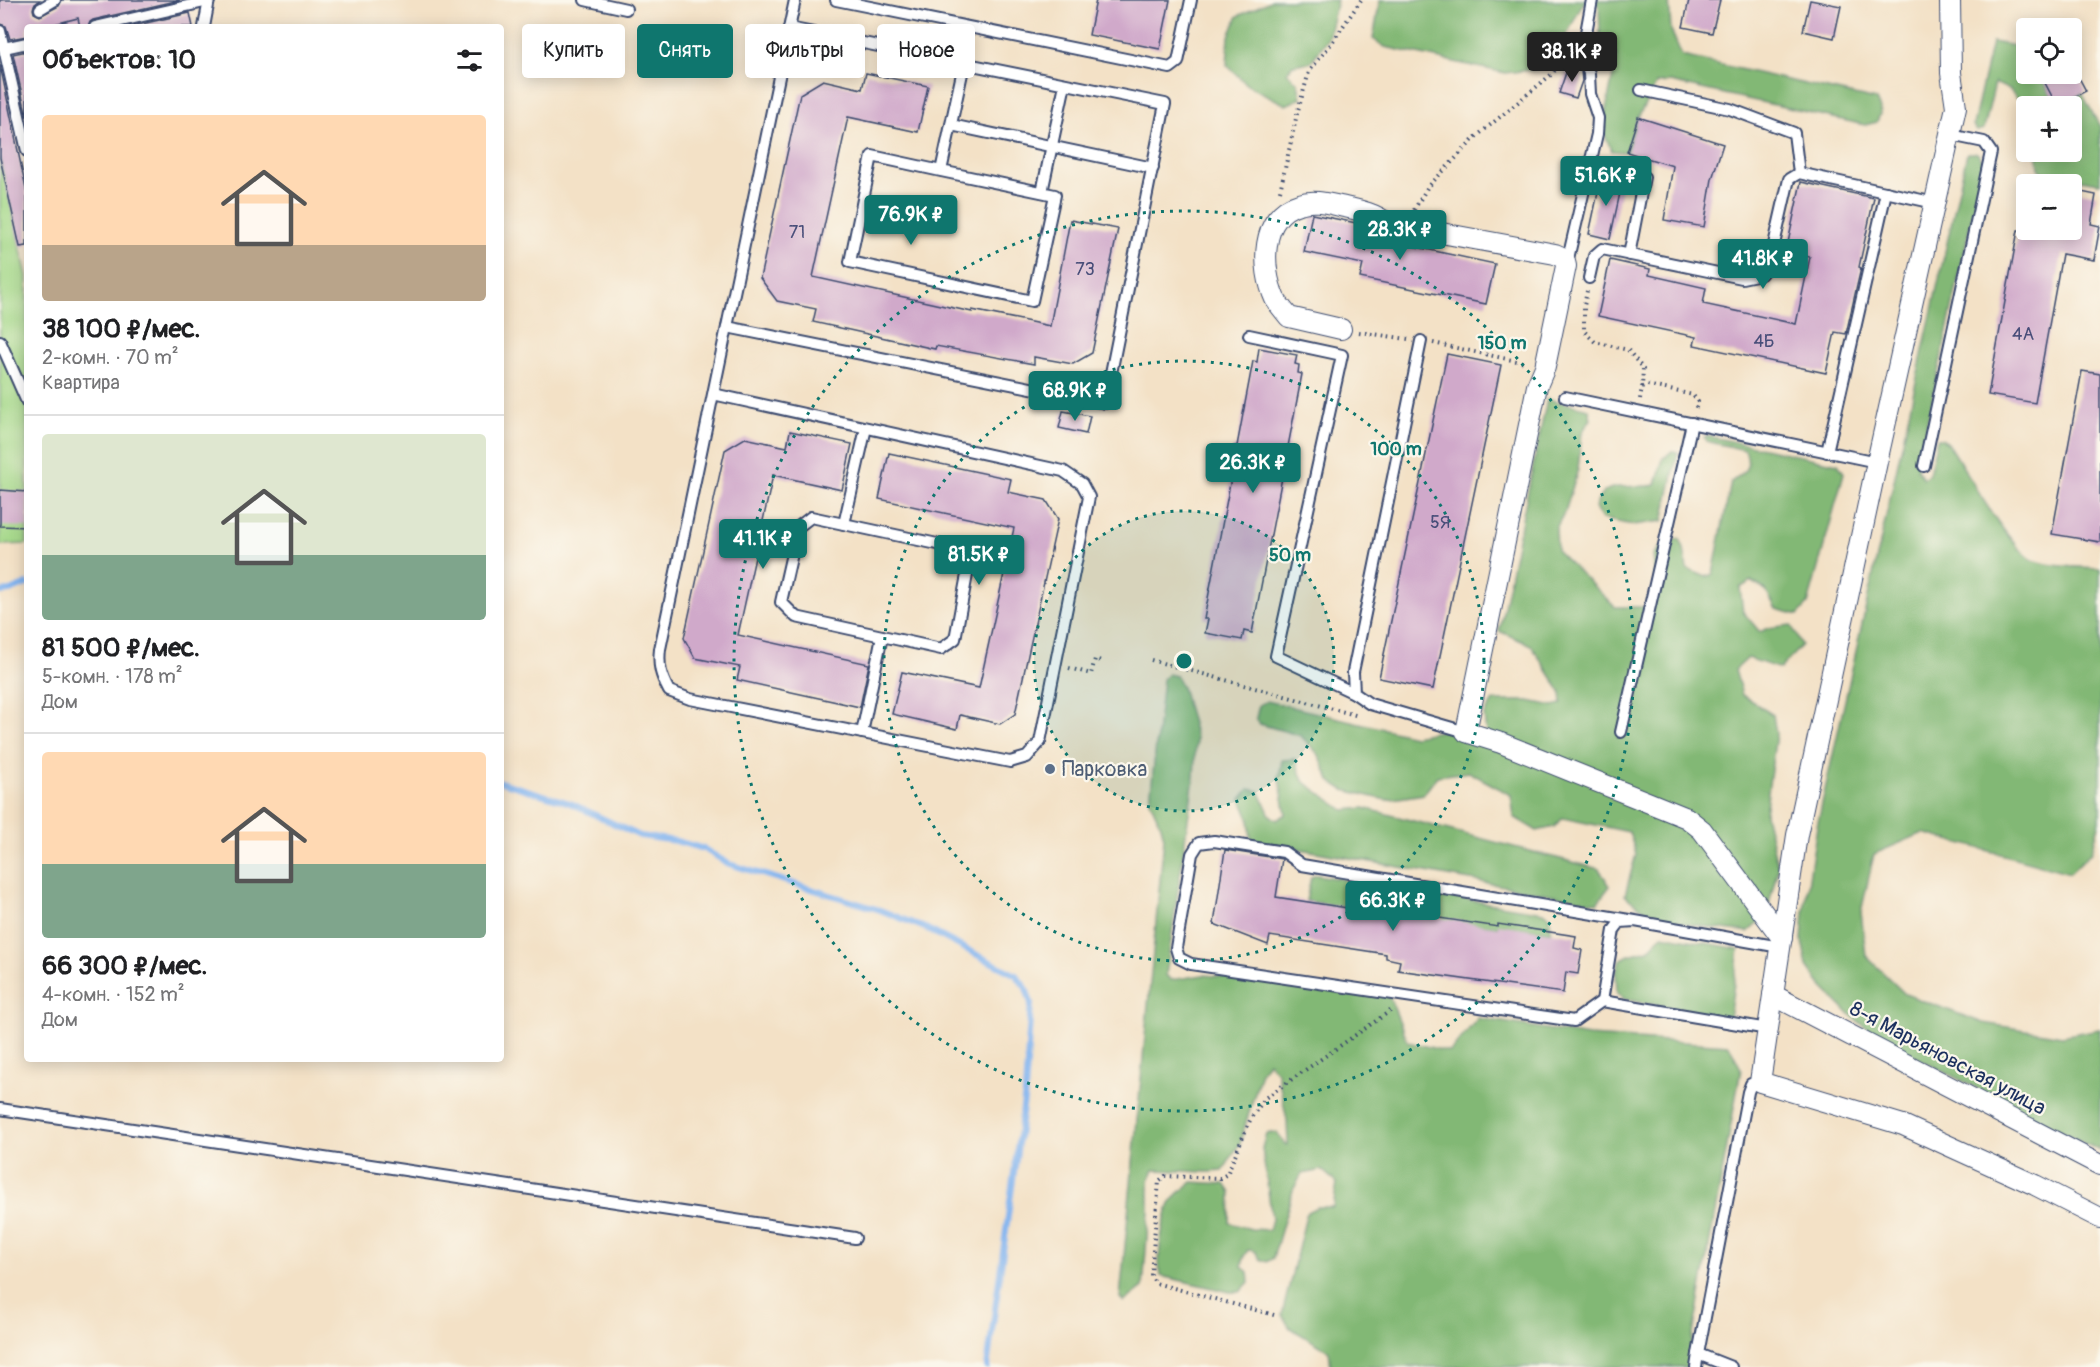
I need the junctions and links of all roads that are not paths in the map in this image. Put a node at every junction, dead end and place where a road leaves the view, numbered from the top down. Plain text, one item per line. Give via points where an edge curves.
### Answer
1 (55, 0) edge
2 (585, 0) edge
3 (795, 0) edge
4 (836, 0) edge
5 (1191, 0) edge
6 (1592, 0) edge
7 (1950, 0) edge
8 (209, 1) edge
9 (604, 2) edge
10 (40, 9) dead end
11 (626, 9) dead end
12 (108, 24) edge
13 (205, 24) edge
14 (790, 24) edge
15 (0, 32) edge
16 (24, 44) edge
17 (4, 48) junction
18 (975, 66) edge
19 (779, 78) edge
20 (961, 78) edge
21 (1065, 84) junction
22 (1641, 90) dead end
23 (22, 106) edge
24 (24, 124) edge
25 (951, 125) junction
26 (1950, 135) junction
27 (1051, 146) junction
28 (1153, 168) junction
29 (941, 171) junction
30 (1799, 173) junction
31 (1644, 177) dead end
32 (1042, 192) junction
33 (1886, 192) junction
34 (1935, 203) junction
35 (1629, 255) junction
36 (1566, 266) junction
37 (1589, 278) road end
38 (727, 327) junction
39 (1341, 329) road end
40 (1249, 335) dead end
41 (1420, 341) road end
42 (0, 342) edge
43 (713, 394) junction
44 (24, 395) edge
45 (1565, 396) dead end
46 (1692, 423) junction
47 (866, 428) junction
48 (1827, 452) junction
49 (1877, 462) junction
50 (1924, 466) dead end
51 (844, 524) junction
52 (882, 636) junction
53 (1354, 693) junction
54 (1466, 732) junction
55 (1621, 732) dead end
56 (862, 733) junction
57 (1635, 921) junction
58 (1781, 943) junction
59 (1773, 995) junction
60 (1602, 1001) junction
61 (1768, 1029) junction
62 (1760, 1082) junction
63 (0, 1109) edge
64 (2100, 1165) edge
65 (2100, 1218) edge
66 (855, 1238) dead end
67 (1698, 1354) junction
68 (1696, 1367) edge
69 (1731, 1367) edge

1 - 10 lane
2 - 9 lane
3 - 14 lane
4 - 5 lane via 1170,68 1179,62
6 - 36 lane via 1584,50 1598,118 1597,134
7 - 26 street via 1951,73 1956,107
8 - 12 lane
8 - 13 lane
9 - 11 lane
15 - 17 lane
16 - 17 lane
17 - 23 lane
18 - 21 lane
19 - 38 lane
20 - 25 lane
21 - 27 lane
21 - 28 lane via 1165,104
22 - 30 lane via 1730,109 1794,133
23 - 24 lane
25 - 27 lane
25 - 29 lane
26 - 34 street
26 - 50 lane via 1984,142 1991,152
27 - 28 lane
27 - 32 lane
28 - 38 lane via 1105,403
29 - 32 lane
29 - 32 lane via 872,156 850,262 1032,301 1055,195
30 - 33 lane
30 - 35 lane via 1789,179 1770,262 1761,274 1742,278
31 - 35 lane
33 - 34 lane
33 - 48 lane
34 - 49 street
35 - 37 lane via 1602,249 1594,256
36 - 39 street via 1564,258 1555,254 1387,223 1374,213 1316,201 1299,204 1273,224 1265,257 1276,300 1289,317
36 - 54 street via 1545,367 1537,386
38 - 43 lane
40 - 53 lane via 1342,355 1276,656
41 - 53 lane via 1353,672
42 - 44 lane
43 - 47 lane
43 - 56 lane via 660,649 661,675 669,691 690,699
45 - 46 lane
46 - 48 lane
46 - 55 lane
47 - 51 lane
47 - 56 lane via 1063,471 1082,484 1089,498 1040,742 1027,757 1010,762
48 - 49 lane
49 - 58 street via 1797,835
51 - 52 lane via 811,517 798,526 781,602 796,617
51 - 52 lane via 956,548 969,564 956,639 941,649
52 - 56 lane
53 - 54 lane via 1371,704
54 - 58 street via 1687,818 1702,831
57 - 58 lane
57 - 60 lane via 1620,922 1614,930
57 - 60 lane via 1302,865 1284,852 1214,840 1199,843 1192,854 1176,948 1179,957 1191,964 1574,1021
58 - 59 street
59 - 61 street
59 - 64 street, 8-я Марьяновская улица
60 - 61 lane
61 - 62 street
62 - 65 street via 1903,1125
62 - 67 lane via 1751,1084 1748,1092
63 - 66 lane
67 - 68 lane
67 - 69 lane

